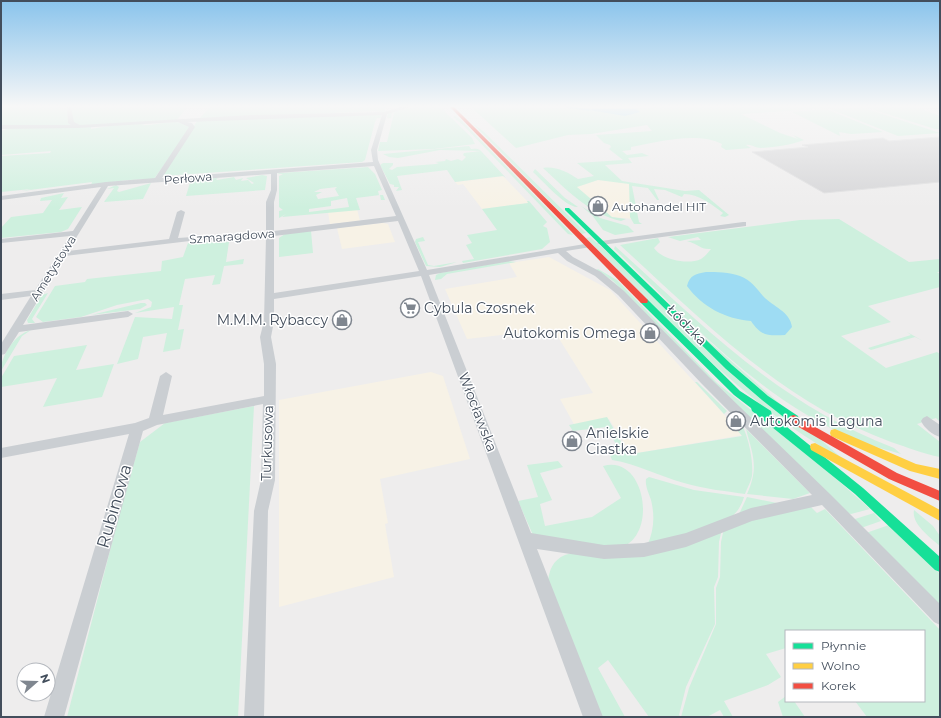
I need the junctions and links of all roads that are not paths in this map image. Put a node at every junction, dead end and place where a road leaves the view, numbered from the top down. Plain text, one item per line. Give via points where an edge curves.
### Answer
1 (183, 141) edge
2 (378, 141) edge
3 (485, 141) edge
4 (496, 141) edge
5 (376, 164) junction
6 (274, 171) junction
7 (158, 181) junction
8 (106, 184) junction
9 (542, 184) dead end
10 (1, 198) edge
11 (562, 204) dead end
12 (181, 212) dead end
13 (401, 218) junction
14 (743, 224) dead end
15 (76, 233) junction
16 (270, 234) junction
17 (173, 240) junction
18 (1, 241) edge
19 (601, 243) junction
20 (588, 245) junction
21 (560, 250) junction
22 (62, 254) junction
23 (424, 274) junction
24 (39, 292) junction
25 (1, 297) edge
26 (270, 297) junction
27 (128, 314) dead end
28 (16, 329) junction
29 (712, 349) junction
30 (1, 352) edge
31 (166, 376) dead end
32 (269, 399) junction
33 (756, 408) junction
34 (155, 421) junction
35 (928, 421) dead end
36 (136, 428) junction
37 (940, 432) edge
38 (1, 453) edge
39 (940, 474) edge
40 (940, 496) edge
41 (825, 498) junction
42 (940, 516) edge
43 (527, 540) junction
44 (940, 566) edge
45 (940, 616) edge
46 (54, 717) edge
47 (254, 717) edge
48 (593, 717) edge

1 - 7 street
2 - 5 street, Włocławska via 374,152
3 - 20 main road, Łódzka
4 - 9 main road
5 - 6 street, Perłowa
5 - 13 street, Włocławska
6 - 7 street, Perłowa
6 - 16 street, Turkusowa via 274,190 270,202
7 - 8 street, Perłowa
8 - 10 street, Perłowa
8 - 15 street, Ametystowa
11 - 19 main road, Łódzka
12 - 17 street
13 - 16 street, Szmaragdowa
13 - 23 street, Włocławska
14 - 19 street
15 - 18 street
15 - 22 street, Ametystowa
16 - 17 street, Szmaragdowa
16 - 26 street, Turkusowa
17 - 22 street, Szmaragdowa
19 - 29 main road, Łódzka
20 - 21 street
20 - 33 main road, Łódzka via 711,369
21 - 23 street
21 - 41 street via 615,287
22 - 24 street, Ametystowa
23 - 26 street
23 - 43 street, Włocławska
24 - 25 street
24 - 28 street, Ametystowa
26 - 32 street, Turkusowa via 269,320 266,327 266,353 270,364
27 - 28 street
28 - 30 street, Ametystowa
29 - 39 main road, Łódzka via 765,390 829,430 909,466
29 - 40 main road, Łódzka via 753,390 792,418 877,467
31 - 34 street
32 - 34 street
32 - 47 street, Turkusowa via 268,480 261,511
33 - 42 main road, Łódzka via 844,464
33 - 44 main road via 880,509
34 - 36 street
35 - 37 street
36 - 38 street
36 - 46 street, Rubinowa
41 - 43 street via 751,515 686,540 644,550 604,552
41 - 45 street
43 - 48 street, Włocławska

